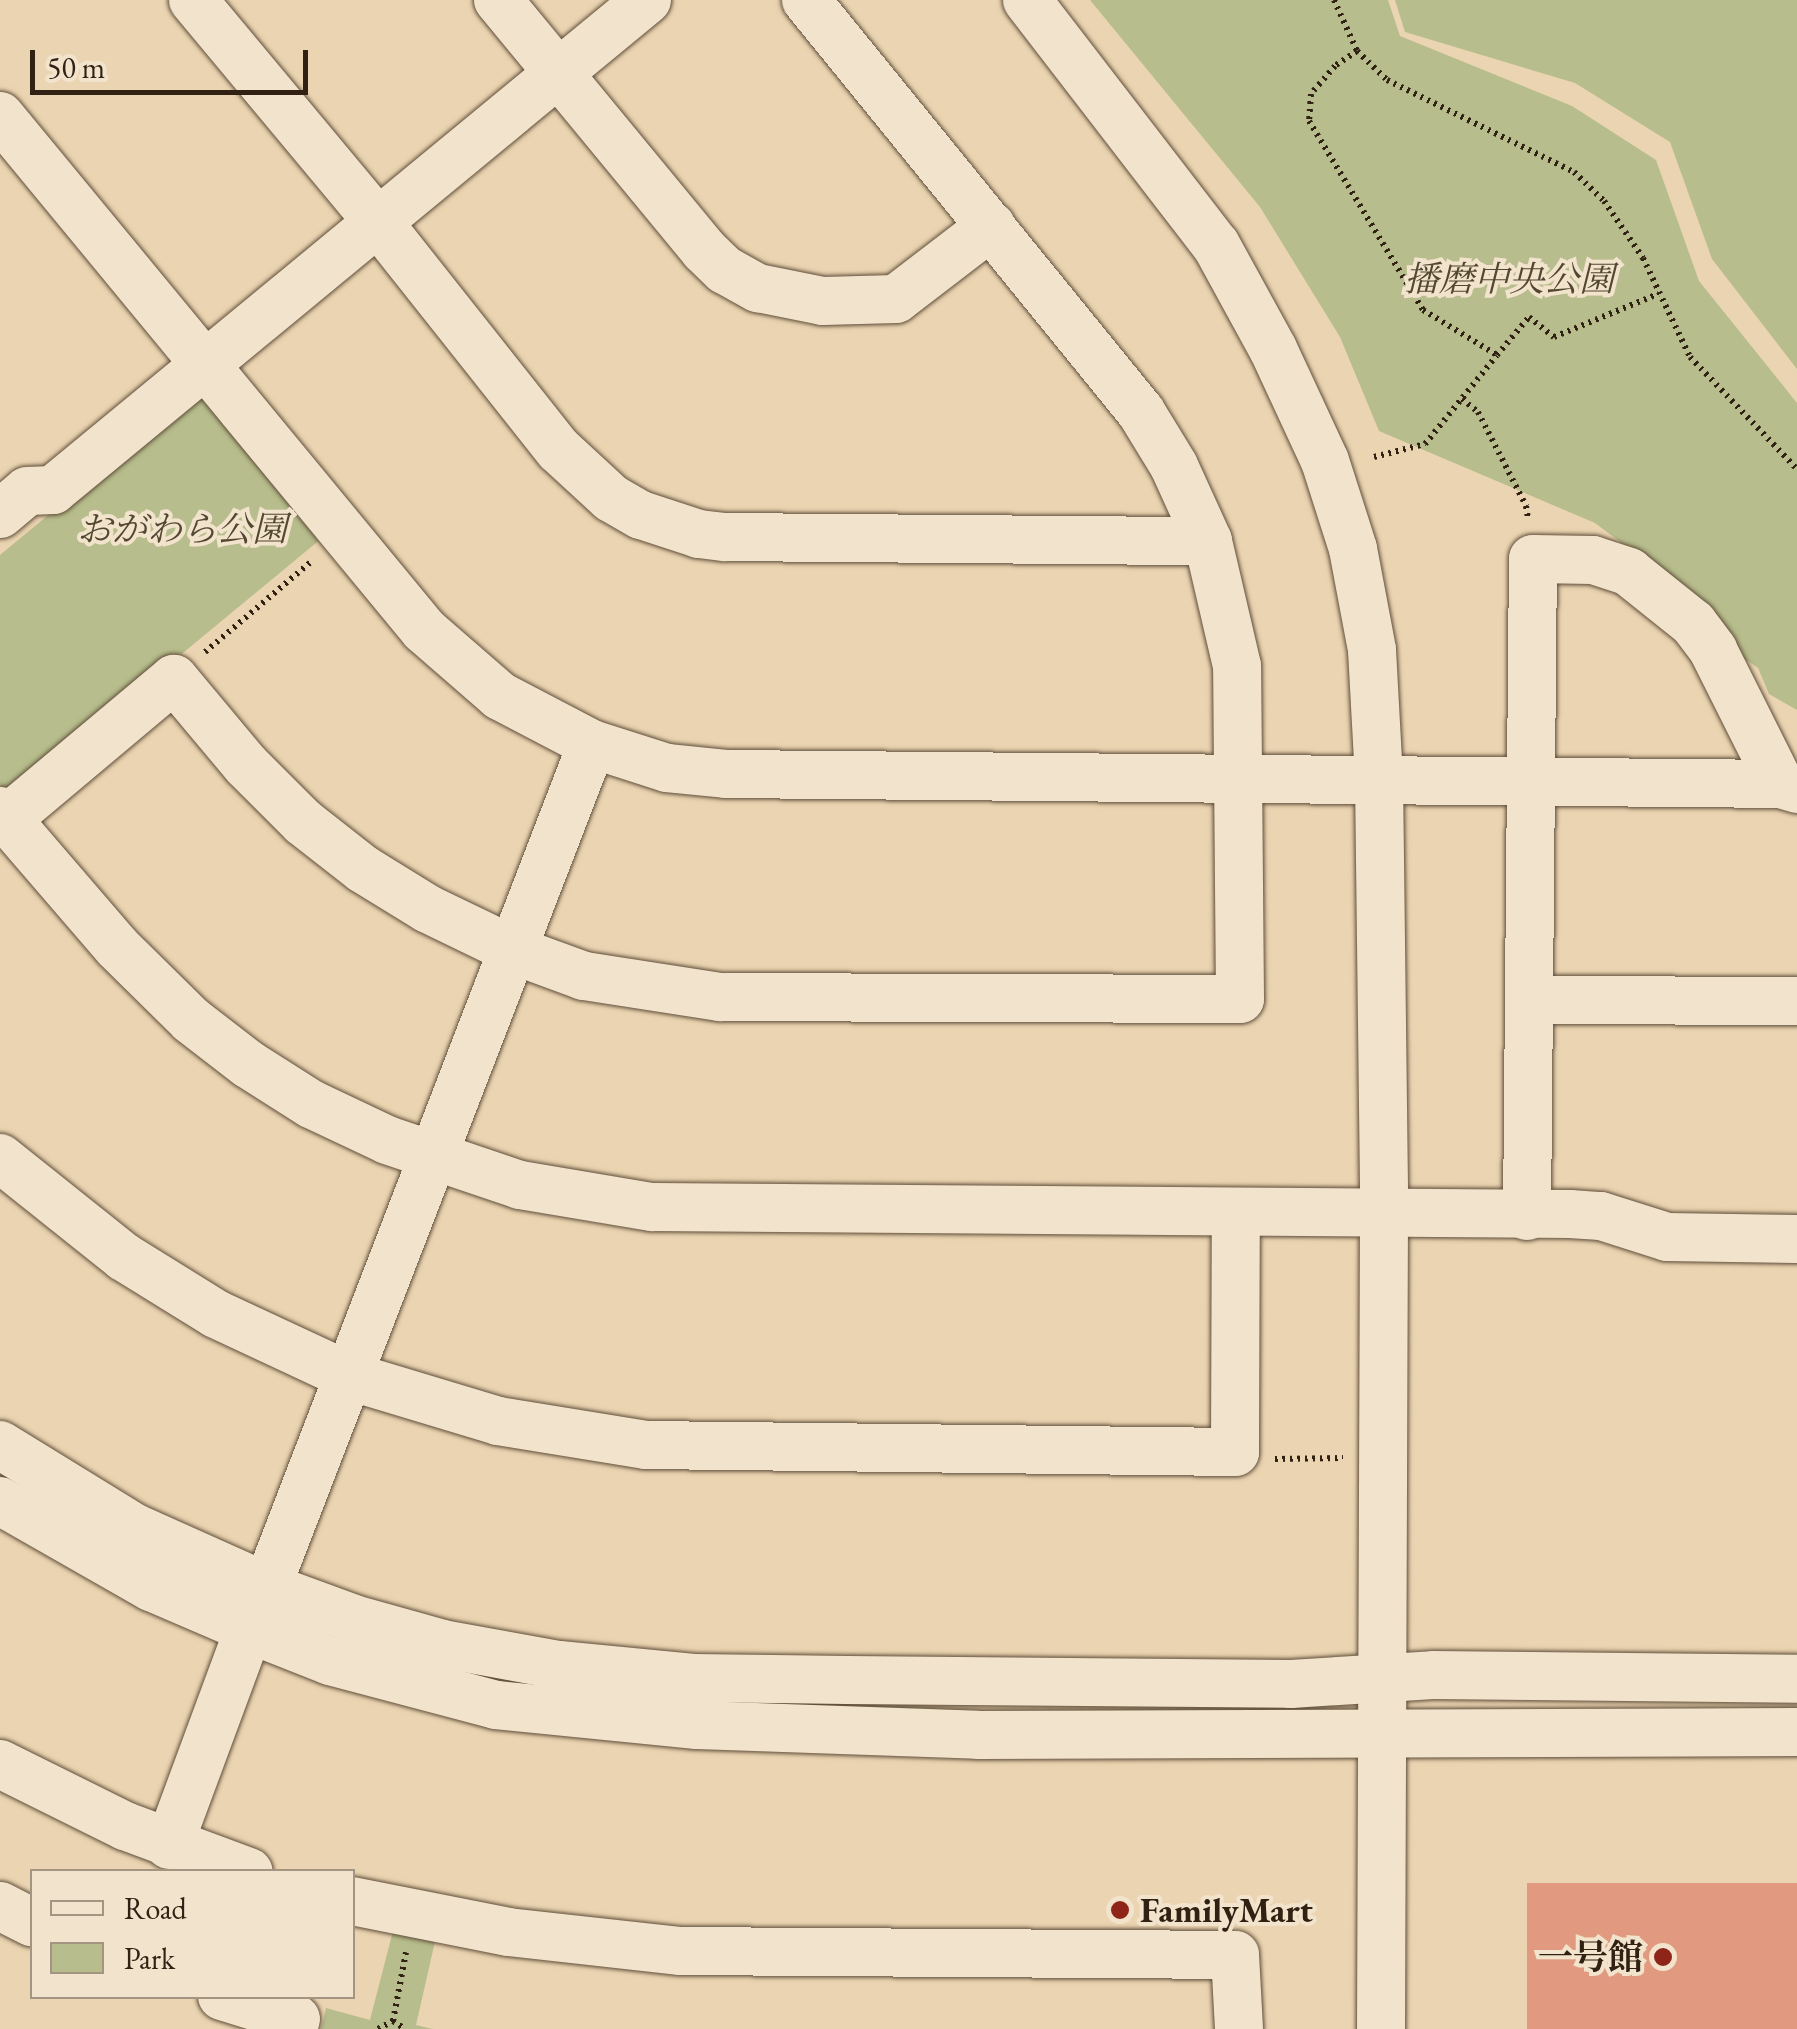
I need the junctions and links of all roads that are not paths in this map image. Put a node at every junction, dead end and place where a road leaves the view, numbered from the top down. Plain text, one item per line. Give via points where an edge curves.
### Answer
1 (193, 0) edge
2 (498, 0) edge
3 (647, 0) edge
4 (806, 0) edge
5 (1026, 0) edge
6 (558, 74) junction
7 (0, 116) edge
8 (378, 222) junction
9 (991, 226) junction
10 (208, 366) junction
11 (9, 488) edge
12 (1208, 540) junction
13 (592, 744) junction
14 (1379, 778) junction
15 (1238, 779) junction
16 (1530, 780) junction
17 (1789, 787) edge
18 (3, 815) edge
19 (512, 950) junction
20 (1530, 1000) junction
21 (1797, 1001) edge
22 (0, 1158) edge
23 (432, 1158) junction
24 (1236, 1213) junction
25 (1384, 1215) junction
26 (1527, 1216) junction
27 (1797, 1239) edge
28 (349, 1376) junction
29 (0, 1446) edge
30 (0, 1501) edge
31 (258, 1608) junction
32 (1380, 1678) junction
33 (1797, 1679) edge
34 (1382, 1730) junction
35 (1797, 1732) edge
36 (0, 1764) edge
37 (169, 1844) junction
38 (241, 1869) edge
39 (355, 1903) edge
40 (0, 1906) edge
41 (30, 1921) edge
42 (232, 1999) edge
43 (293, 2029) edge
44 (1239, 2029) edge
45 (1381, 2029) edge

1 - 8 street
2 - 6 street
3 - 6 street
4 - 9 street
5 - 14 street via 1216,245 1325,462 1353,548 1372,650
6 - 8 street
6 - 9 street via 704,250 758,288 823,301 896,300
7 - 10 street
8 - 10 street
8 - 12 street via 560,450 641,515 726,537
9 - 12 street via 1141,412
10 - 11 street via 52,490
10 - 13 street via 455,662 536,718
12 - 15 street via 1238,666
13 - 15 street via 668,768 726,774
13 - 19 street
14 - 15 street
14 - 16 street
14 - 25 street
15 - 19 street via 1240,999 720,996 618,984
16 - 17 street
16 - 17 street via 1533,559 1593,560 1629,572 1693,624
16 - 20 street
18 - 19 street via 174,679 246,764 332,845 392,889
18 - 23 street via 116,947 219,1043 311,1104
19 - 23 street
20 - 21 street
20 - 26 street
22 - 28 street via 139,1267 216,1314
23 - 24 street via 560,1194 652,1207
23 - 28 street
24 - 25 street
24 - 28 street via 1236,1452 646,1445 498,1420
25 - 26 street
25 - 32 street
26 - 27 street via 1601,1216 1667,1237
28 - 31 street
29 - 31 street
30 - 31 street via 151,1587
31 - 32 street via 354,1619 559,1666 693,1678 1291,1684
31 - 34 street via 330,1661 496,1705 584,1716 978,1736
31 - 37 street
32 - 33 street
32 - 34 street
34 - 35 street
34 - 45 street
36 - 37 street
37 - 38 street
39 - 44 street via 508,1932 681,1951 1235,1955
40 - 41 street
42 - 43 street via 296,2019

